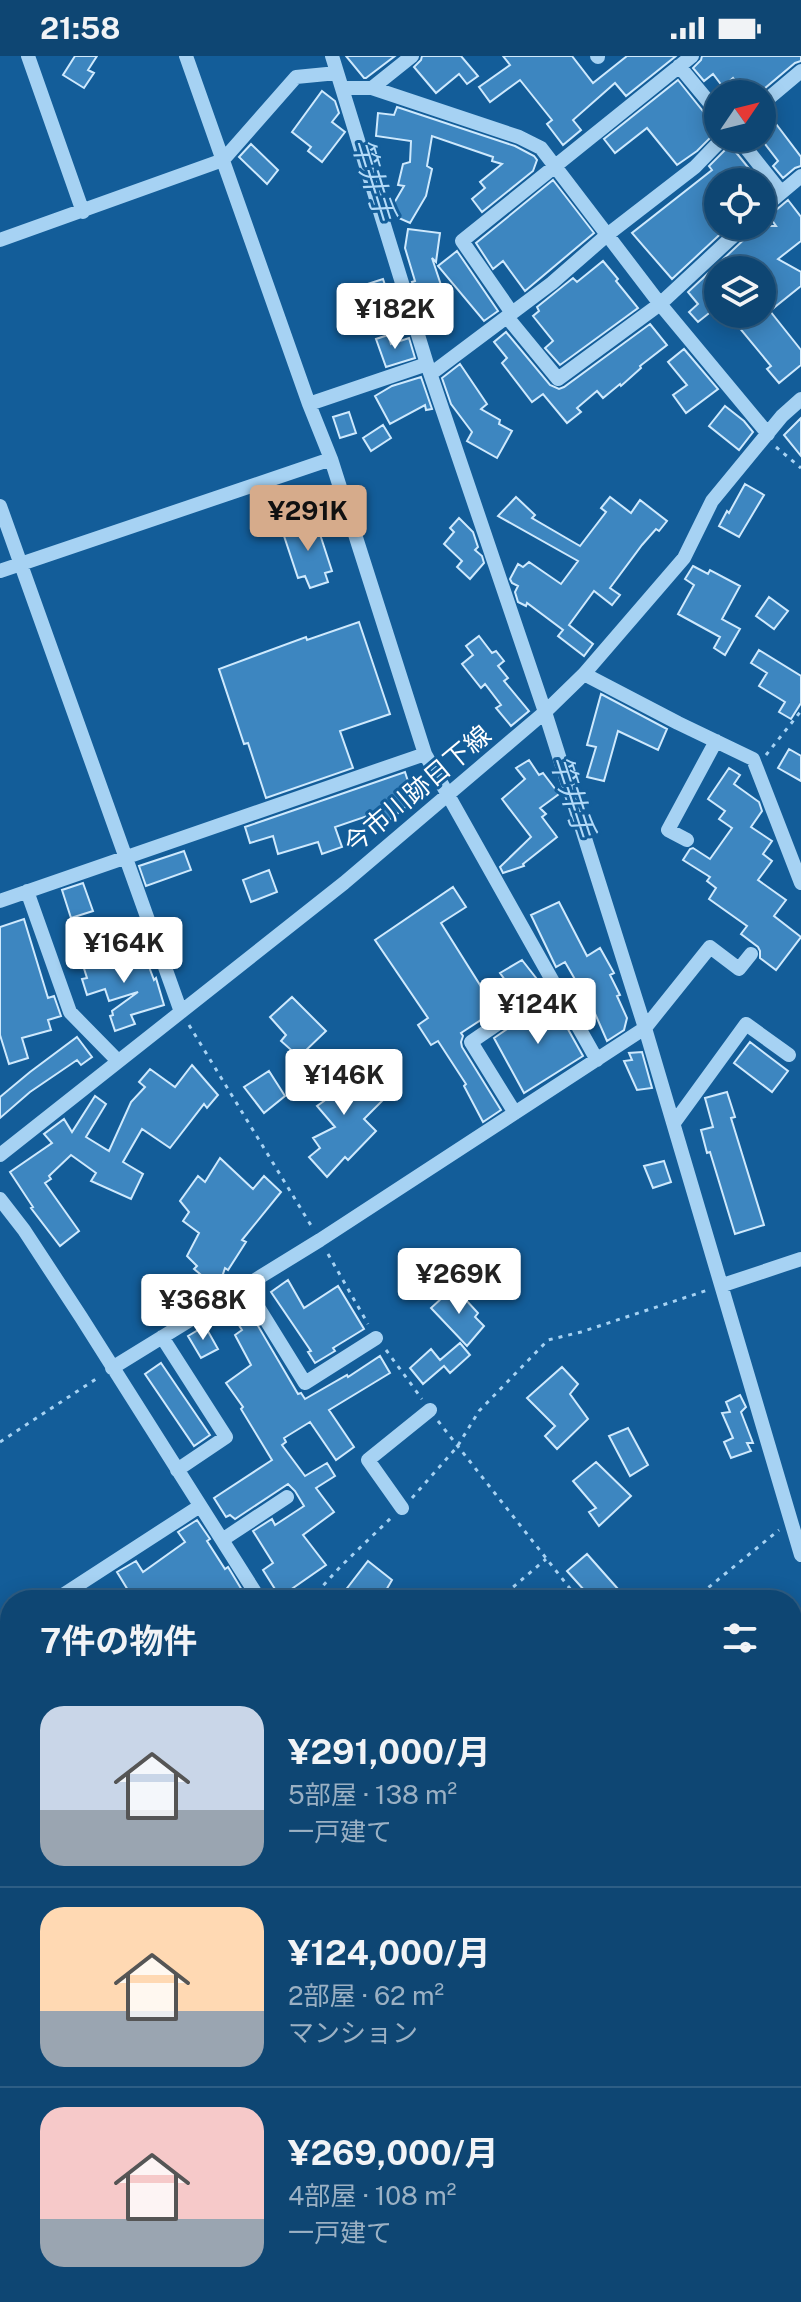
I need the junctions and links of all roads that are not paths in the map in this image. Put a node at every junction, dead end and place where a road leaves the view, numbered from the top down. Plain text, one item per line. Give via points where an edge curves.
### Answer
1 (28, 56) edge
2 (186, 56) edge
3 (332, 56) edge
4 (412, 56) edge
5 (692, 56) edge
6 (679, 66) junction
7 (801, 71) edge
8 (337, 73) junction
9 (343, 88) junction
10 (372, 88) junction
11 (776, 92) edge
12 (704, 96) edge
13 (709, 152) edge
14 (749, 152) edge
15 (223, 160) junction
16 (555, 167) junction
17 (801, 176) edge
18 (781, 192) junction
19 (776, 196) edge
20 (83, 212) junction
21 (607, 235) junction
22 (0, 240) edge
23 (729, 240) edge
24 (660, 304) junction
25 (509, 315) junction
26 (429, 368) junction
27 (801, 399) edge
28 (309, 404) junction
29 (766, 436) junction
30 (331, 459) junction
31 (0, 506) edge
32 (20, 564) junction
33 (0, 571) edge
34 (584, 674) junction
35 (545, 712) junction
36 (716, 741) junction
37 (425, 754) junction
38 (448, 793) junction
39 (687, 840) dead end
40 (126, 859) junction
41 (801, 883) edge
42 (27, 891) junction
43 (0, 901) edge
44 (751, 954) dead end
45 (556, 984) junction
46 (181, 1012) junction
47 (645, 1028) junction
48 (789, 1055) dead end
49 (597, 1060) junction
50 (118, 1061) junction
51 (515, 1113) junction
52 (674, 1123) junction
53 (0, 1155) edge
54 (0, 1199) edge
55 (801, 1259) edge
56 (723, 1285) junction
57 (245, 1286) junction
58 (162, 1337) junction
59 (376, 1338) dead end
60 (112, 1368) junction
61 (430, 1410) dead end
62 (177, 1470) junction
63 (287, 1497) dead end
64 (200, 1506) junction
65 (402, 1508) road end
66 (798, 1535) edge
67 (222, 1540) junction
68 (801, 1555) edge
69 (70, 1590) edge
70 (254, 1590) edge

1 - 20 street
2 - 15 street
3 - 8 street
4 - 10 street
5 - 6 street
6 - 12 street
6 - 16 street
7 - 11 street
8 - 9 street
8 - 15 street via 296,77
9 - 10 street
9 - 26 street
10 - 16 street via 519,137 541,148
13 - 21 street
14 - 18 street
15 - 20 street
15 - 28 street
16 - 21 street
16 - 25 street via 462,241
17 - 18 street
18 - 19 street
20 - 22 street
21 - 24 street
21 - 25 street
23 - 24 street
24 - 25 street via 558,379
24 - 29 street
25 - 26 street
26 - 28 street
26 - 35 street
27 - 29 street, 今市川跡日下線
28 - 30 street
29 - 34 street, 今市川跡日下線 via 712,501 684,558
30 - 32 street
30 - 37 street
31 - 32 street
32 - 33 street
32 - 40 street
34 - 35 street, 今市川跡日下線
34 - 36 street
35 - 38 street, 今市川跡日下線
35 - 47 street
36 - 39 street via 668,830
36 - 41 street via 753,759
37 - 38 street
37 - 40 street
38 - 45 street
38 - 46 street, 今市川跡日下線
40 - 42 street
40 - 46 street
42 - 43 street
42 - 50 street via 70,1012
44 - 47 street via 739,969 710,947
45 - 49 street
45 - 51 street via 471,1042
46 - 50 street, 今市川跡日下線
47 - 49 street
47 - 52 street
48 - 52 street via 746,1024
49 - 51 street
50 - 53 street, 今市川跡日下線
51 - 57 street
52 - 56 street
54 - 60 street
55 - 56 street
56 - 66 street
57 - 58 street
57 - 59 street via 305,1383
58 - 60 street
58 - 62 street via 226,1437
60 - 62 street
61 - 65 street via 368,1460
62 - 64 street
63 - 67 street
64 - 67 street
64 - 69 street
66 - 68 street
67 - 70 street

